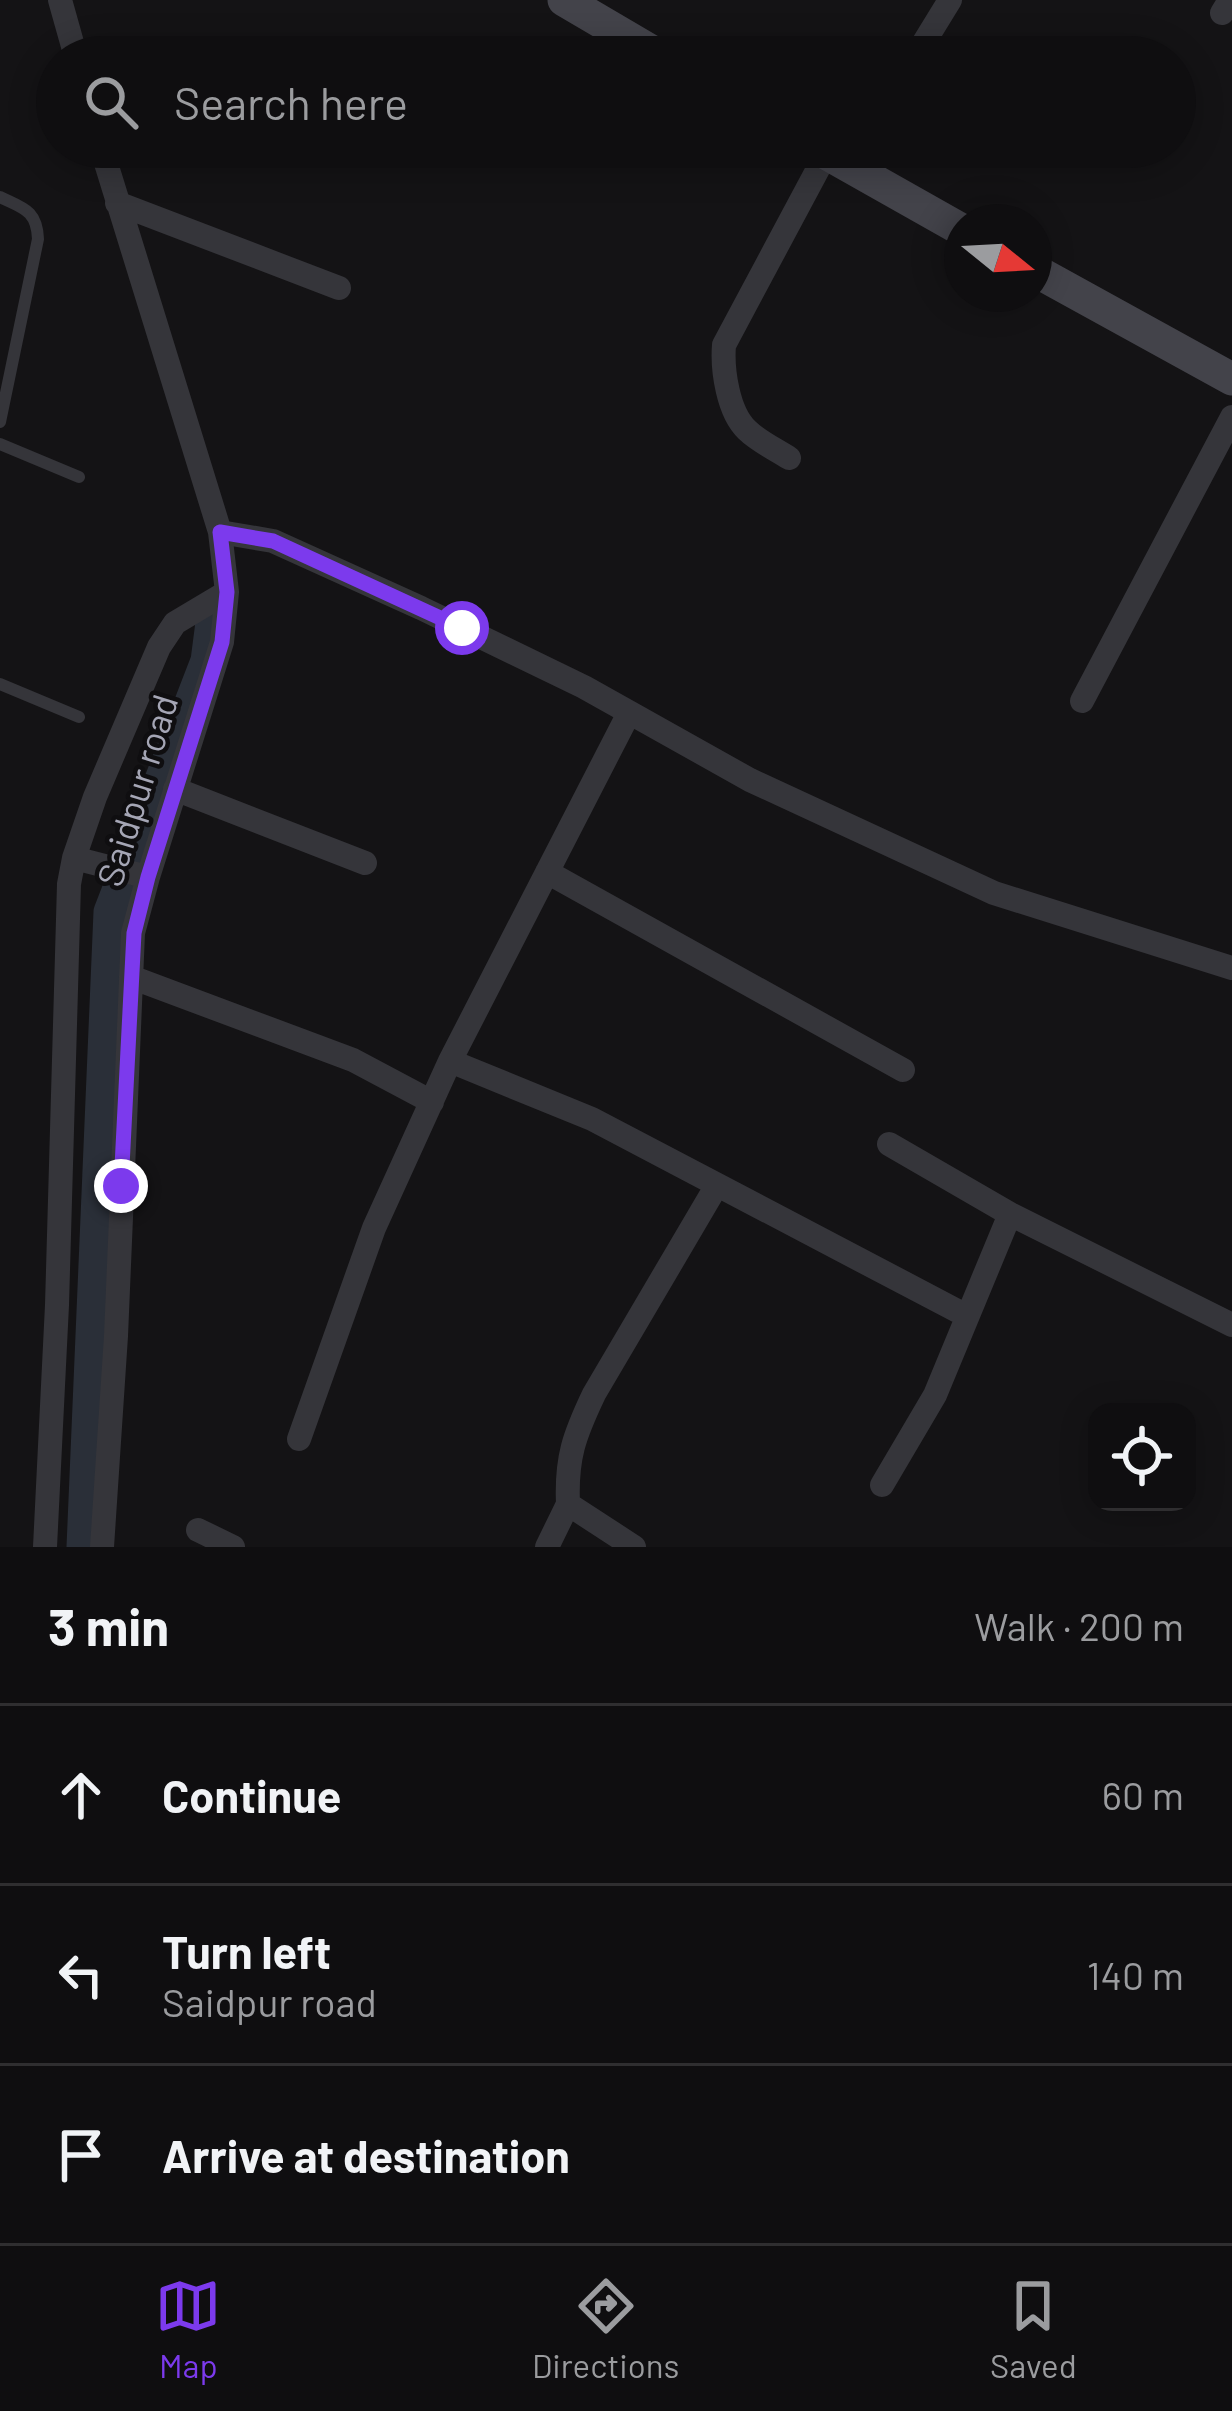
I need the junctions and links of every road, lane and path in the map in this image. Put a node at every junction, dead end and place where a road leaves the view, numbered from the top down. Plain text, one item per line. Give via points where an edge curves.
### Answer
1 (60, 0) edge
2 (564, 0) edge
3 (950, 0) edge
4 (70, 36) edge
5 (625, 36) edge
6 (928, 36) edge
7 (107, 168) edge
8 (828, 168) edge
9 (861, 168) edge
10 (0, 197) edge
11 (117, 203) junction
12 (944, 219) edge
13 (1052, 280) edge
14 (339, 288) dead end
15 (5, 359) edge
16 (1232, 379) edge
17 (1232, 417) edge
18 (0, 422) edge
19 (0, 444) edge
20 (789, 458) dead end
21 (79, 477) dead end
22 (220, 532) junction
23 (227, 592) junction
24 (0, 684) edge
25 (1082, 700) dead end
26 (629, 713) junction
27 (79, 717) dead end
28 (176, 789) junction
29 (84, 860) junction
30 (365, 863) dead end
31 (547, 872) junction
32 (141, 875) junction
33 (1232, 967) edge
34 (131, 977) junction
35 (450, 1061) junction
36 (903, 1070) dead end
37 (432, 1102) junction
38 (889, 1144) dead end
39 (717, 1186) junction
40 (1010, 1214) junction
41 (967, 1316) junction
42 (1232, 1324) edge
43 (299, 1438) dead end
44 (882, 1485) dead end
45 (568, 1504) junction
46 (198, 1530) dead end
47 (45, 1547) edge
48 (102, 1547) edge
49 (233, 1547) edge
50 (547, 1547) edge
51 (634, 1547) edge

1 - 4 street
2 - 5 main road
3 - 6 street
7 - 11 street, Saidpur road
8 - 20 street via 724,345 744,428
9 - 12 main road
10 - 15 lane via 38,222
11 - 14 street
11 - 22 street, Saidpur road
13 - 16 main road
15 - 18 lane
17 - 25 street
19 - 21 lane
22 - 23 street, Saidpur road
22 - 26 street via 273,541
23 - 28 street, Saidpur road via 222,642
23 - 29 street via 166,634 95,797
24 - 27 lane
26 - 31 street
26 - 33 street via 750,781 994,893
28 - 30 street
28 - 32 street, Saidpur road
29 - 32 street
29 - 47 street via 69,884
31 - 35 street
31 - 36 street
32 - 34 street, Saidpur road
34 - 37 street via 353,1060
34 - 48 street, Saidpur road
35 - 37 street
35 - 39 street via 592,1119
37 - 43 street via 374,1228
38 - 40 street
39 - 41 street
39 - 45 street via 578,1428 566,1468
40 - 41 street
40 - 42 street
41 - 44 street via 935,1395
45 - 50 street
45 - 51 street
46 - 49 street

